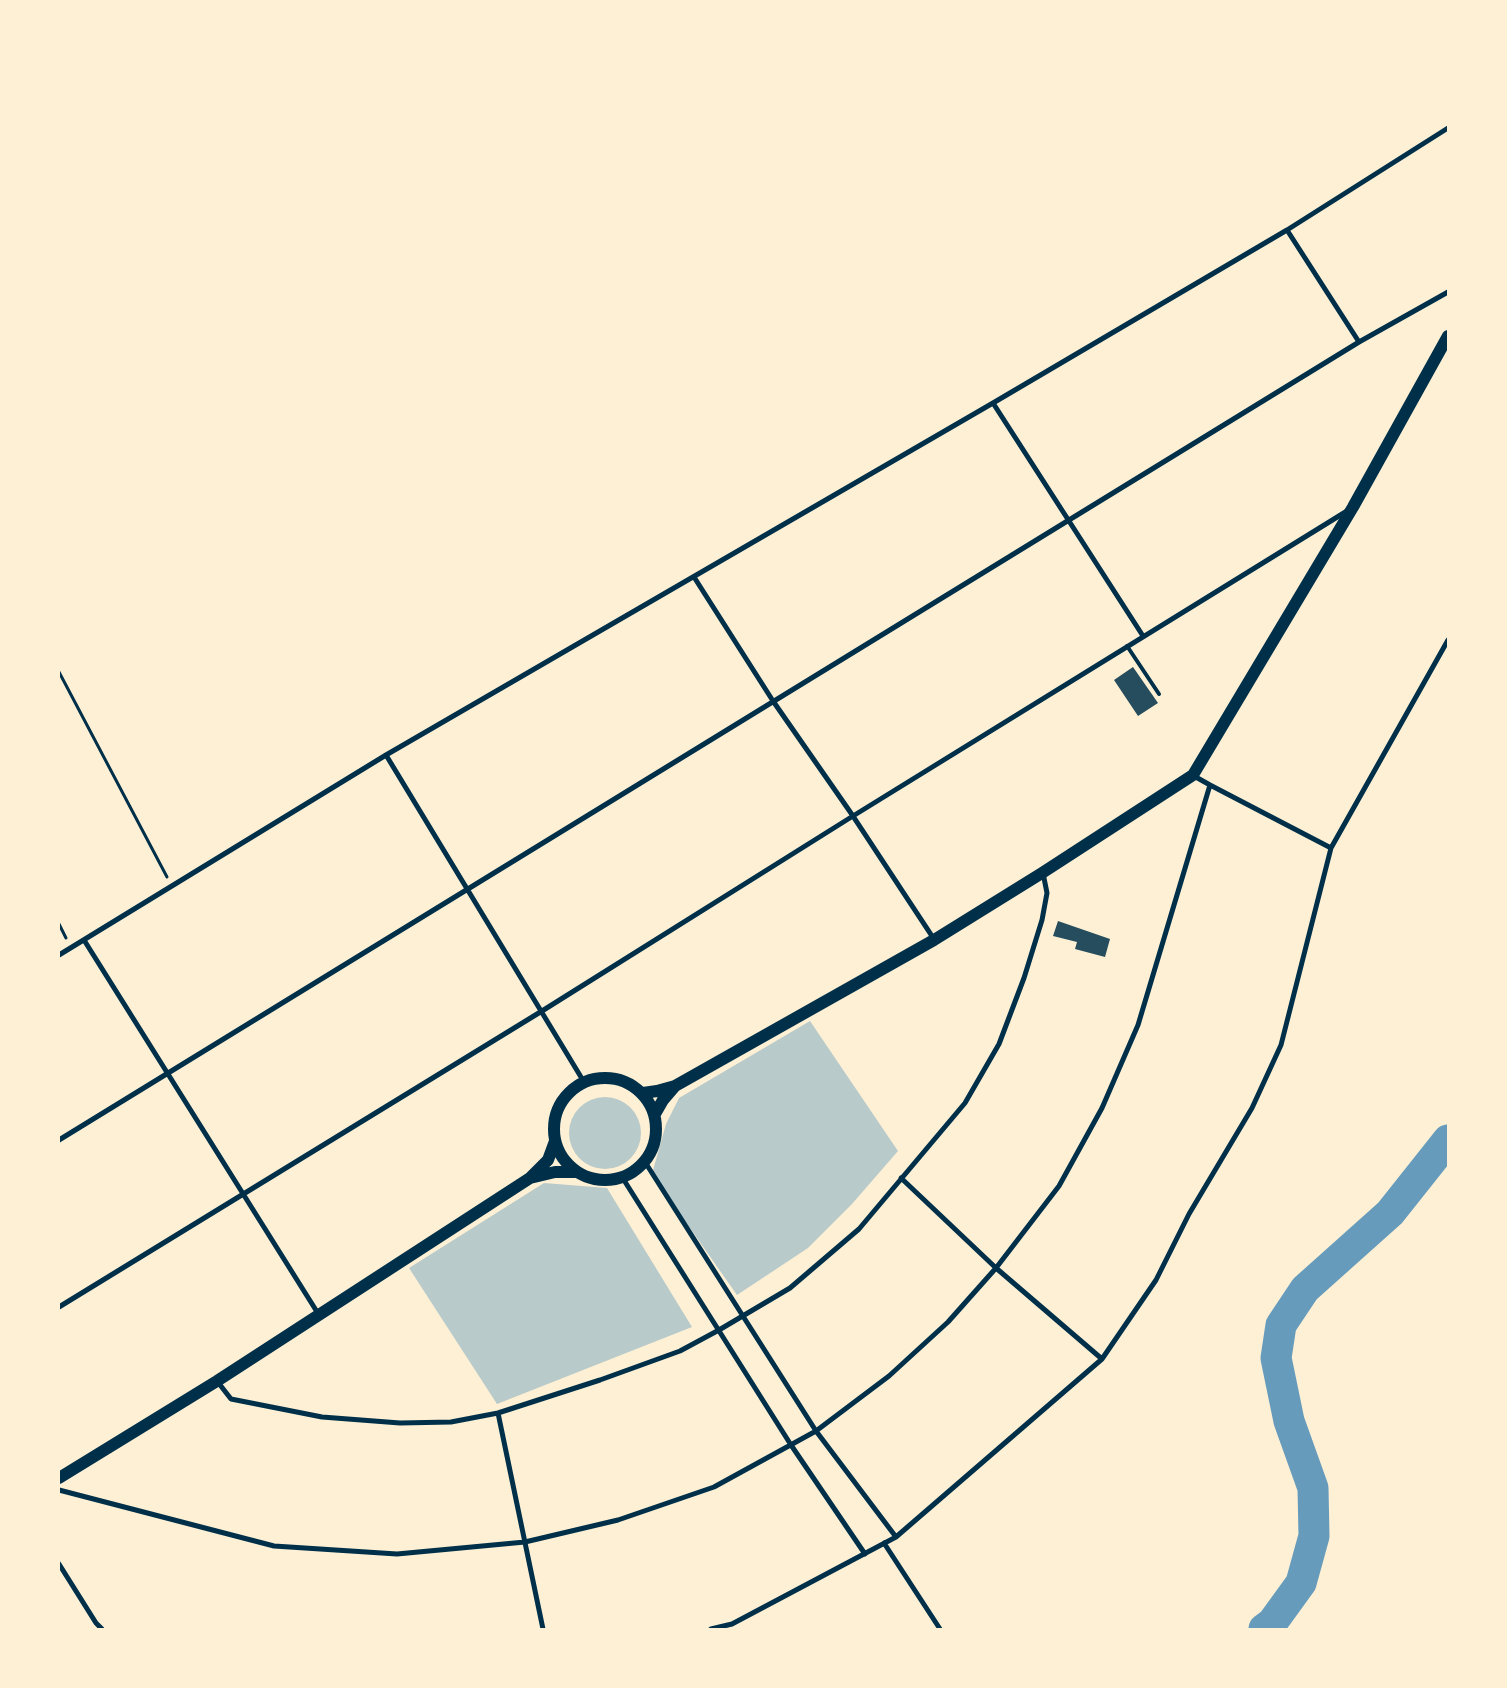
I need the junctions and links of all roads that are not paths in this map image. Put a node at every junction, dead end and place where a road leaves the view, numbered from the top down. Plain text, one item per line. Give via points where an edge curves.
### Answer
1 (1448, 128) edge
2 (1287, 230) junction
3 (1448, 292) edge
4 (1448, 336) edge
5 (1359, 342) junction
6 (993, 403) junction
7 (1353, 507) junction
8 (1069, 520) junction
9 (694, 577) junction
10 (1143, 636) junction
11 (1448, 640) edge
12 (1127, 646) junction
13 (1159, 694) dead end
14 (773, 701) junction
15 (386, 755) junction
16 (1193, 775) junction
17 (1210, 785) junction
18 (852, 816) junction
19 (1331, 848) junction
20 (1042, 873) junction
21 (468, 889) junction
22 (84, 940) junction
23 (934, 940) junction
24 (59, 955) edge
25 (542, 1010) junction
26 (168, 1073) junction
27 (584, 1082) junction
28 (676, 1086) junction
29 (642, 1093) junction
30 (655, 1114) junction
31 (59, 1140) edge
32 (555, 1142) junction
33 (645, 1162) junction
34 (577, 1172) junction
35 (622, 1177) junction
36 (530, 1178) junction
37 (901, 1178) junction
38 (244, 1194) junction
39 (996, 1268) junction
40 (59, 1307) edge
41 (319, 1315) junction
42 (741, 1316) junction
43 (719, 1330) junction
44 (1102, 1359) junction
45 (217, 1381) junction
46 (498, 1413) junction
47 (816, 1431) junction
48 (791, 1445) junction
49 (59, 1478) edge
50 (59, 1490) edge
51 (896, 1537) junction
52 (525, 1542) junction
53 (884, 1543) junction
54 (865, 1554) junction
55 (59, 1564) edge
56 (102, 1629) edge
57 (543, 1629) edge
58 (711, 1629) edge
59 (940, 1629) edge

1 - 2 street
2 - 5 street
2 - 6 street
3 - 5 street
4 - 7 main road
5 - 8 street
6 - 8 street
6 - 9 street
7 - 10 street
7 - 16 main road
8 - 10 street
8 - 14 street
9 - 14 street
9 - 15 street
10 - 12 street
11 - 19 street
12 - 13 lane
12 - 18 street
14 - 18 street
14 - 21 street
15 - 21 street
15 - 22 street
16 - 17 street
16 - 20 main road
17 - 19 street
17 - 39 street via 1138,1026 1102,1108 1059,1186
18 - 23 street
18 - 25 street
19 - 44 street via 1281,1045 1256,1099 1189,1214 1156,1280
20 - 23 main road
20 - 37 street via 1046,893 1042,920 999,1044 965,1103
21 - 25 street
21 - 26 street
22 - 24 street
22 - 26 street
23 - 28 main road
25 - 27 street
25 - 38 street
26 - 31 street
26 - 38 street
27 - 29 main road via 615,1078
27 - 32 main road via 569,1092 559,1107 554,1124
28 - 29 main road
28 - 30 main road via 662,1100
29 - 30 main road
30 - 33 main road via 657,1131 654,1147
32 - 34 main road via 563,1159
32 - 36 main road via 548,1160
33 - 35 main road
33 - 42 street
34 - 35 main road via 607,1180
34 - 36 main road via 555,1172
35 - 43 street
36 - 41 main road
37 - 39 street
37 - 42 street via 859,1229 790,1288
38 - 40 street
38 - 41 street
39 - 44 street
39 - 47 street via 948,1322 909,1358
41 - 45 main road
42 - 43 street
42 - 47 street
43 - 46 street via 671,1354
43 - 48 street
44 - 51 street
45 - 46 street via 231,1399 322,1417 400,1423 451,1422
45 - 49 main road
46 - 52 street
47 - 48 street
47 - 51 street
48 - 52 street via 714,1487 618,1520
48 - 54 street
50 - 52 street via 274,1546 397,1554
51 - 53 street
52 - 57 street
53 - 54 street
53 - 59 street
54 - 58 street via 732,1624
55 - 56 street

